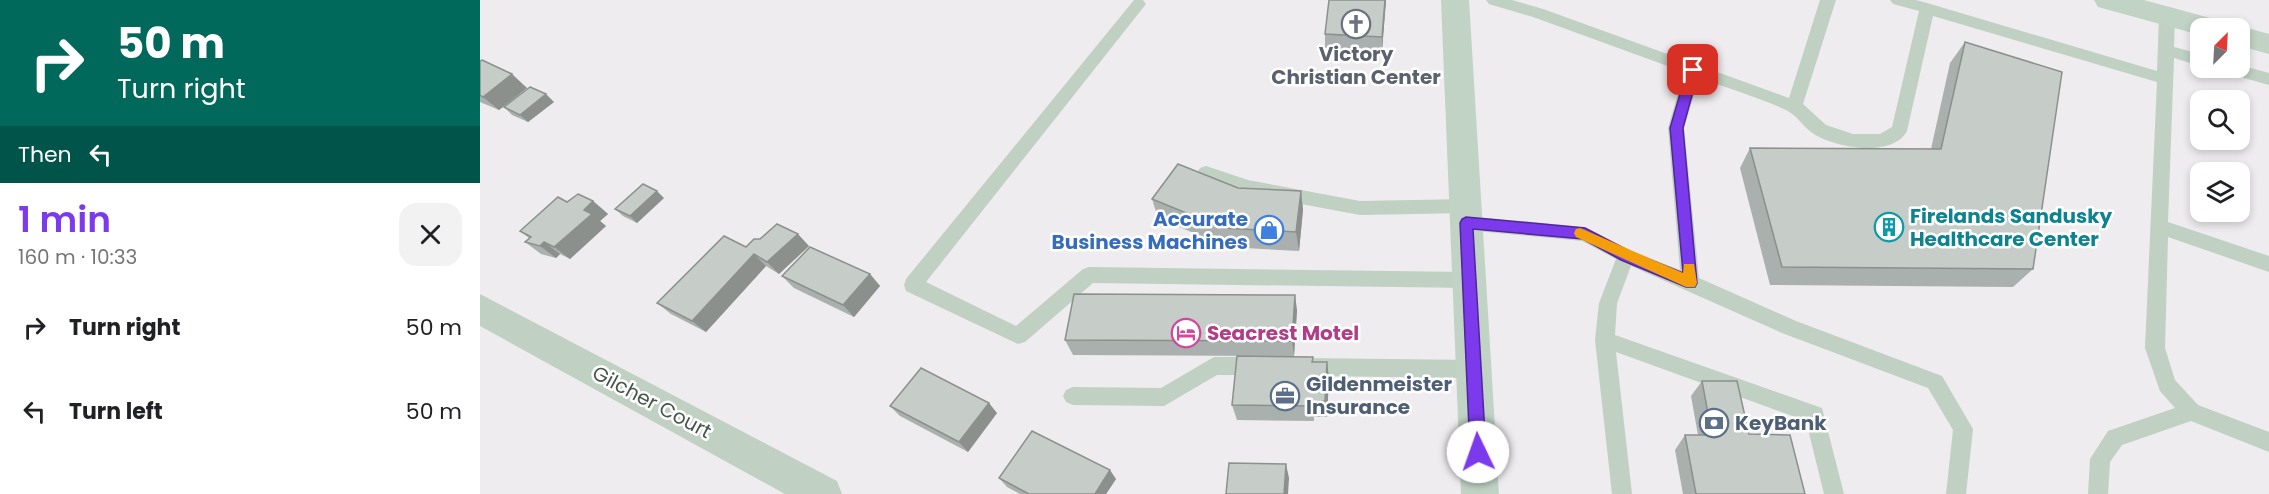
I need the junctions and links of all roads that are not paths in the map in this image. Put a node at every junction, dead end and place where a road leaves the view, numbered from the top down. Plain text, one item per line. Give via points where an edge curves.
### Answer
1 (1455, 0) edge
2 (1494, 0) edge
3 (1828, 0) edge
4 (1898, 0) edge
5 (2108, 0) edge
6 (1138, 4) dead end
7 (1541, 7) edge
8 (1927, 8) junction
9 (2157, 10) edge
10 (2190, 21) edge
11 (2250, 39) edge
12 (2269, 45) edge
13 (2166, 50) junction
14 (2190, 57) edge
15 (1693, 70) junction
16 (2250, 74) edge
17 (2165, 79) junction
18 (2269, 79) edge
19 (1794, 106) junction
20 (1206, 173) edge
21 (1466, 214) junction
22 (2158, 226) junction
23 (1626, 256) junction
24 (2269, 264) edge
25 (1469, 280) junction
26 (1690, 283) junction
27 (480, 309) edge
28 (1605, 340) junction
29 (1474, 369) junction
30 (1073, 396) dead end
31 (2191, 412) junction
32 (2269, 442) edge
33 (823, 494) edge
34 (1480, 494) edge
35 (1622, 494) edge
36 (1834, 494) edge
37 (1956, 494) edge
38 (2098, 494) edge

1 - 21 main road
2 - 7 lane
3 - 19 lane
4 - 8 lane
5 - 9 main road
6 - 25 lane via 913,285 1018,336 1089,274
7 - 15 lane
8 - 17 lane
8 - 19 lane via 1899,131 1883,141 1853,141 1820,130
9 - 10 main road
9 - 13 lane
11 - 12 main road
13 - 14 lane
13 - 17 lane
15 - 19 lane
15 - 26 lane via 1676,128
16 - 18 lane
17 - 22 lane
20 - 21 lane via 1248,187 1360,208
21 - 23 lane via 1585,234
21 - 25 main road
22 - 24 lane
22 - 31 lane via 2155,348 2167,385
23 - 26 lane
23 - 28 lane via 1608,303
25 - 29 main road
26 - 37 lane via 1789,327 1935,382 1963,429
27 - 33 street, Gilcher Court
28 - 35 lane
28 - 36 lane via 1815,415
29 - 30 lane via 1214,366 1164,397
29 - 34 main road
31 - 32 lane
31 - 38 lane via 2115,438 2100,459

